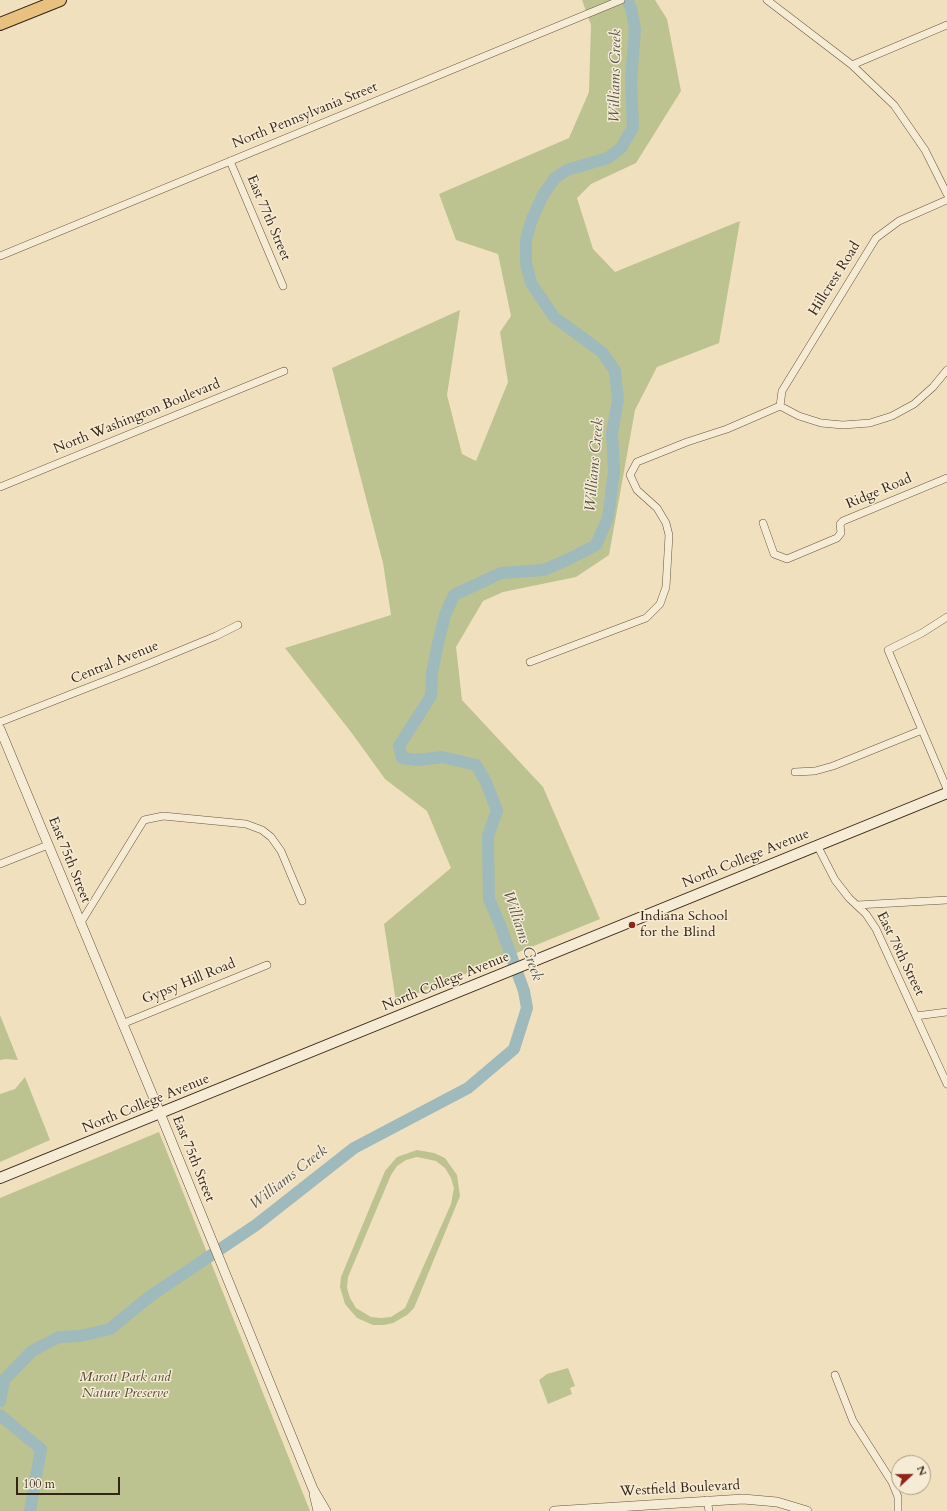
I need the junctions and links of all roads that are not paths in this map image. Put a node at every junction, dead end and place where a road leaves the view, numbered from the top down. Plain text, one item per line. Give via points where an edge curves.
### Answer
1 (60, 0) edge
2 (620, 0) edge
3 (767, 0) edge
4 (0, 24) edge
5 (947, 25) edge
6 (852, 65) junction
7 (230, 161) junction
8 (947, 194) edge
9 (947, 200) edge
10 (0, 256) edge
11 (283, 286) dead end
12 (947, 370) edge
13 (284, 371) dead end
14 (780, 406) junction
15 (947, 478) edge
16 (0, 487) edge
17 (763, 523) dead end
18 (947, 617) edge
19 (238, 625) dead end
20 (530, 662) dead end
21 (0, 722) edge
22 (0, 729) edge
23 (922, 730) junction
24 (795, 772) dead end
25 (947, 789) edge
26 (947, 793) edge
27 (48, 845) junction
28 (817, 846) junction
29 (0, 864) edge
30 (947, 900) edge
31 (302, 901) dead end
32 (857, 905) junction
33 (80, 924) junction
34 (267, 965) dead end
35 (947, 1012) edge
36 (916, 1016) junction
37 (122, 1024) junction
38 (947, 1084) edge
39 (160, 1113) junction
40 (0, 1178) edge
41 (835, 1375) dead end
42 (313, 1489) junction
43 (707, 1500) junction
44 (588, 1510) edge
45 (318, 1511) edge
46 (326, 1511) edge
47 (554, 1511) edge
48 (709, 1511) edge
49 (807, 1511) edge
50 (898, 1511) edge

1 - 4 main road
2 - 7 street, North Pennsylvania Street
3 - 6 street
5 - 6 street
6 - 8 street via 903,117 925,150
7 - 10 street, North Pennsylvania Street
7 - 11 street, East 77th Street
9 - 14 street, Hillcrest Road via 899,221 876,238 782,391
12 - 14 street via 933,388 914,404 892,416 870,422 843,425 824,423 799,416
13 - 16 street, North Washington Boulevard
14 - 20 street via 638,462 630,475 637,490 657,508 666,523 669,535 666,587 660,604 646,618
15 - 17 street, Ridge Road via 843,521 837,538 787,559 774,554
18 - 23 street via 888,650
19 - 21 street, Central Avenue via 148,664
22 - 27 street, East 75th Street
23 - 24 street via 832,766 815,771
23 - 25 street
26 - 28 main road, North College Avenue
27 - 29 street
27 - 33 street, East 75th Street
28 - 32 street, East 78th Street via 835,880
28 - 39 main road, North College Avenue
30 - 32 street
31 - 33 street via 281,851 262,830 246,824 164,816 144,820
32 - 36 street, East 78th Street via 876,929
33 - 37 street, East 75th Street
34 - 37 street, Gypsy Hill Road
35 - 36 street
36 - 38 street, East 78th Street
37 - 39 street, East 75th Street
39 - 40 main road, North College Avenue
39 - 42 street, East 75th Street
41 - 50 street via 853,1421 892,1482 897,1494
42 - 45 street, East 75th Street
42 - 46 street, East 75th Street
43 - 44 street, Westfield Boulevard
43 - 48 street
43 - 49 street, Westfield Boulevard via 763,1500
44 - 47 street, Westfield Boulevard

